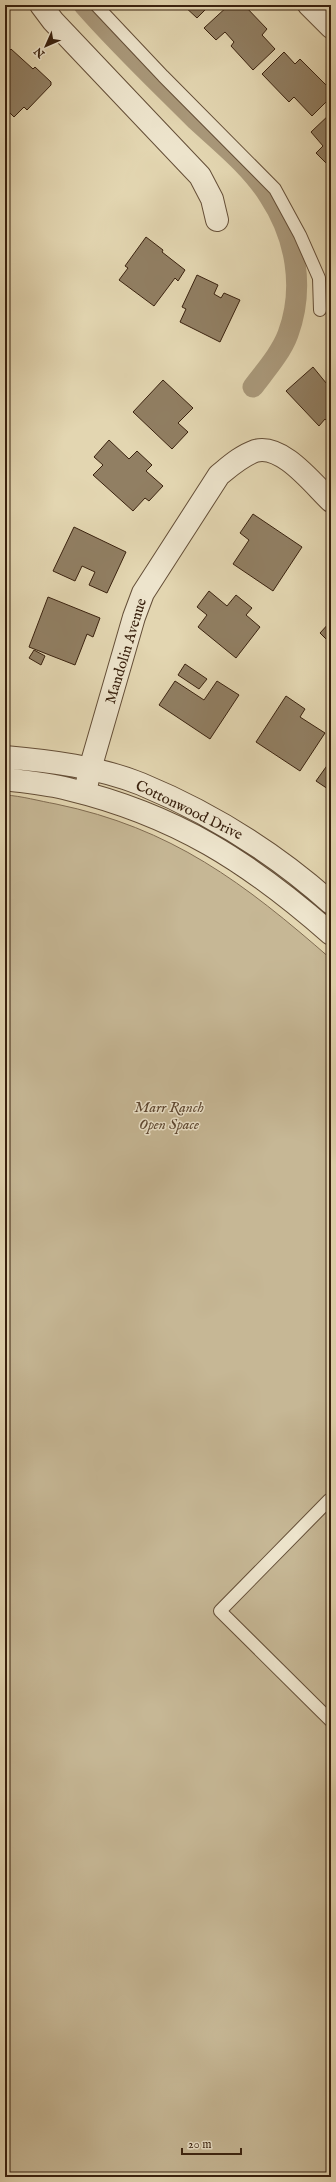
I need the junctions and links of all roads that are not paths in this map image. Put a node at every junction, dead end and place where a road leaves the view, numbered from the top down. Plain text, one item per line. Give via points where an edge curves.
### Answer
1 (41, 5) edge
2 (96, 5) edge
3 (314, 7) edge
4 (331, 27) edge
5 (217, 220) dead end
6 (320, 310) dead end
7 (331, 501) edge
8 (5, 757) edge
9 (90, 770) junction
10 (5, 779) edge
11 (85, 793) junction
12 (331, 903) edge
13 (331, 934) edge
14 (329, 1500) dead end
15 (331, 1721) edge

1 - 5 street via 53,21 200,176 212,198
2 - 6 lane via 275,189 300,235 319,278
3 - 4 street
7 - 9 street, Mandolin Avenue via 287,458 272,451 255,451 236,461 219,475 144,593 134,617
8 - 9 street, Cottonwood Drive
9 - 11 street, Mandolin Avenue
9 - 12 street, Cottonwood Drive via 141,784 199,812 260,846 301,875
10 - 11 street, Cottonwood Drive
11 - 13 street, Cottonwood Drive via 149,814 180,827 210,844 283,893
14 - 15 lane via 220,1611

